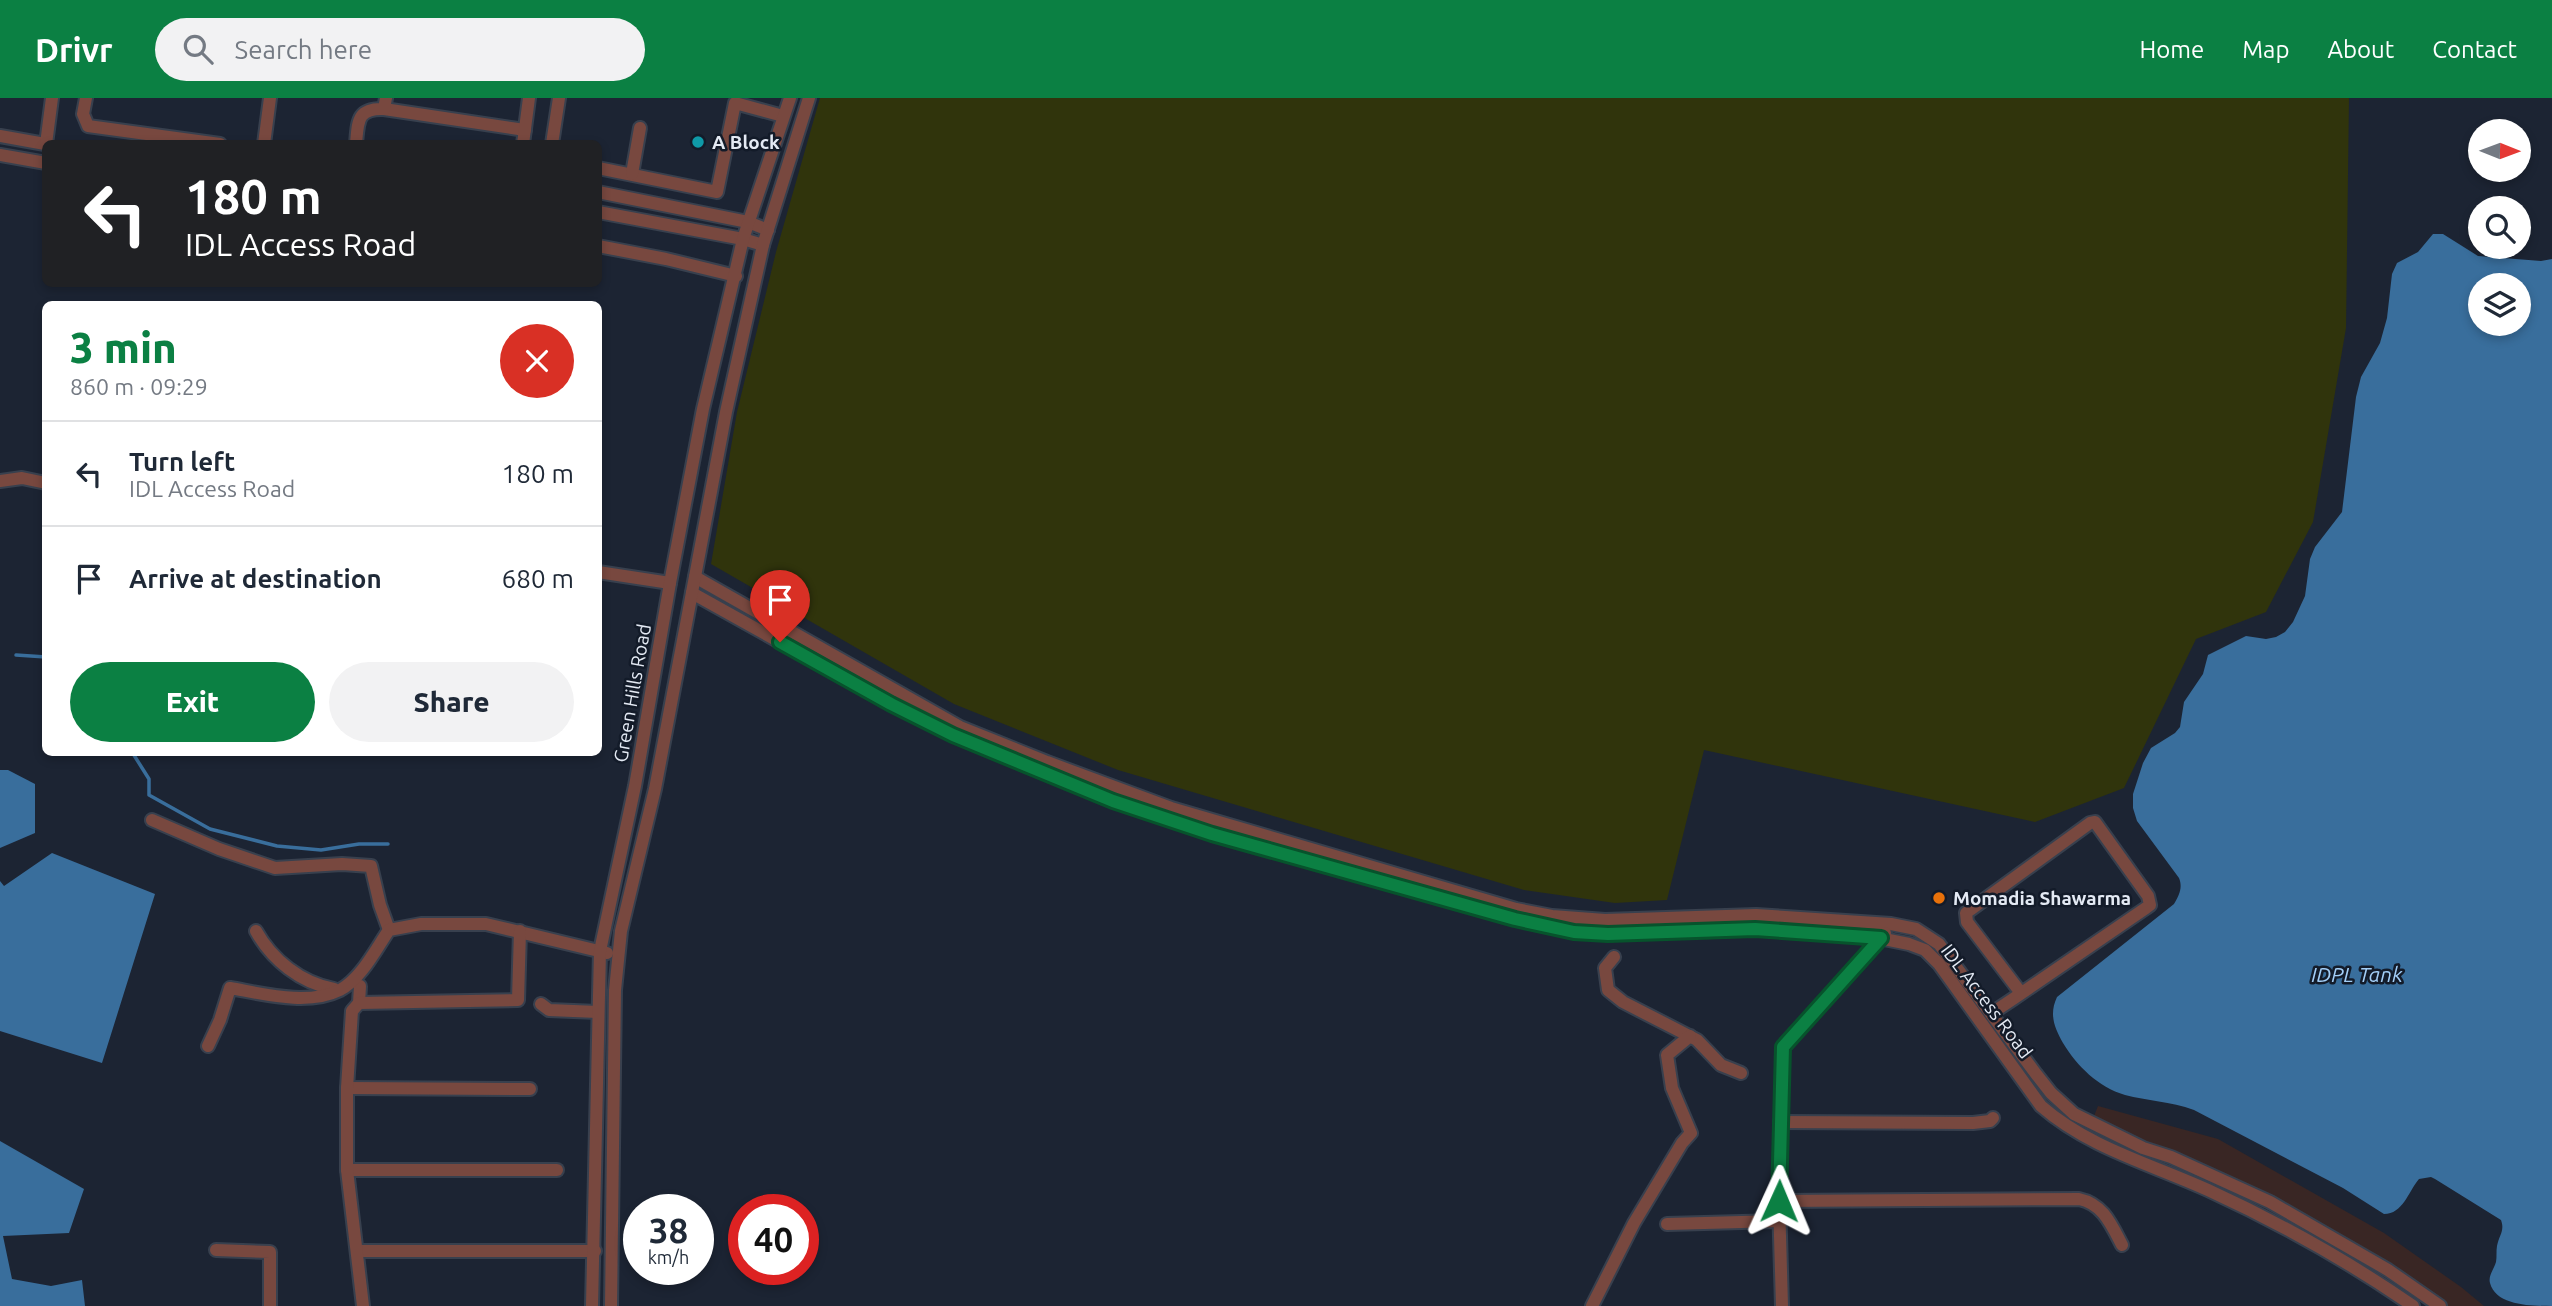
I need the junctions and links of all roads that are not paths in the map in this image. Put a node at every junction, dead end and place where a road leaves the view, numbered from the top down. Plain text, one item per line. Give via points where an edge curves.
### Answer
1 (52, 98) edge
2 (86, 98) edge
3 (270, 98) edge
4 (529, 98) edge
5 (559, 98) edge
6 (790, 98) edge
7 (809, 98) edge
8 (735, 101) edge
9 (385, 104) edge
10 (783, 116) junction
11 (640, 128) dead end
12 (525, 130) junction
13 (0, 136) edge
14 (46, 140) edge
15 (191, 140) edge
16 (265, 140) edge
17 (356, 140) edge
18 (524, 140) edge
19 (553, 140) edge
20 (42, 143) edge
21 (0, 155) edge
22 (42, 162) edge
23 (602, 169) edge
24 (632, 174) junction
25 (602, 193) edge
26 (624, 198) junction
27 (602, 213) edge
28 (621, 216) junction
29 (748, 222) junction
30 (768, 230) junction
31 (743, 239) junction
32 (764, 245) junction
33 (602, 247) edge
34 (736, 276) junction
35 (0, 481) edge
36 (42, 482) edge
37 (602, 573) edge
38 (695, 578) junction
39 (670, 583) junction
40 (692, 593) junction
41 (893, 698) junction
42 (152, 820) dead end
43 (1891, 924) junction
44 (389, 930) junction
45 (256, 931) dead end
46 (520, 931) junction
47 (1881, 938) junction
48 (600, 951) junction
49 (618, 955) junction
50 (1614, 957) dead end
51 (360, 986) dead end
52 (340, 990) junction
53 (2021, 993) junction
54 (359, 1003) junction
55 (541, 1004) dead end
56 (598, 1012) junction
57 (1992, 1013) junction
58 (1690, 1036) junction
59 (208, 1046) dead end
60 (1741, 1073) dead end
61 (347, 1087) junction
62 (530, 1089) dead end
63 (1993, 1118) dead end
64 (1780, 1122) junction
65 (347, 1170) junction
66 (557, 1170) dead end
67 (1779, 1201) junction
68 (1779, 1221) junction
69 (1667, 1224) dead end
70 (2122, 1245) dead end
71 (216, 1250) dead end
72 (357, 1251) junction
73 (595, 1251) junction
74 (270, 1306) edge
75 (363, 1306) edge
76 (592, 1306) edge
77 (611, 1306) edge
78 (1592, 1306) edge
79 (1782, 1306) edge
80 (2413, 1306) edge
81 (2440, 1306) edge

1 - 14 street
2 - 15 street via 83,114 88,126
3 - 16 street
4 - 12 street
5 - 19 street
6 - 10 street, Green Hills Road
7 - 30 street, Green Hills Road
8 - 10 street
8 - 24 street via 717,192
9 - 12 street
9 - 17 street via 363,113
10 - 29 street, Green Hills Road
11 - 24 street
12 - 18 street
13 - 20 street
21 - 22 street
23 - 24 street
25 - 26 street
26 - 28 street
26 - 29 street
27 - 28 street
28 - 31 street
29 - 30 street
29 - 31 street, Green Hills Road
30 - 32 street, Green Hills Road
31 - 32 street
31 - 34 street, Green Hills Road
32 - 38 street, Green Hills Road
33 - 34 street
34 - 39 street, Green Hills Road via 703,409
35 - 36 street via 22,478
37 - 39 street
38 - 40 street, Green Hills Road
38 - 41 street
39 - 48 street, Green Hills Road via 635,786
40 - 41 street, IDL Access Road
40 - 49 street, Green Hills Road
41 - 43 street via 1182,812 1516,909 1605,920 1756,915
41 - 47 street, IDL Access Road via 999,756 1113,801 1212,834 1515,919 1586,933 1755,929
42 - 44 street via 275,868 371,866
43 - 47 street
43 - 57 street via 1916,929 1939,944
44 - 46 street via 421,924 486,924
44 - 52 street via 360,972
45 - 52 street via 285,966 317,986
46 - 48 street
46 - 54 street via 518,1000
47 - 64 street via 1783,1047
47 - 80 street, IDL Access Road via 1925,950 1939,964 2041,1106 2062,1124 2097,1144 2260,1214
48 - 49 street
48 - 56 street, Green Hills Road
49 - 77 street, Green Hills Road
50 - 58 street via 1605,968 1608,990
51 - 54 street
52 - 59 street via 309,998 230,988
53 - 53 street via 2150,905 2095,822 1966,913 1967,922
53 - 57 street
54 - 61 street via 352,1011
55 - 56 street via 549,1010
56 - 73 street, Green Hills Road
57 - 81 street via 2043,1084 2074,1114 2270,1202 2388,1270
58 - 60 street via 1720,1065
58 - 78 street via 1667,1055 1672,1088 1691,1133 1634,1223
61 - 62 street
61 - 65 street
63 - 64 street via 1973,1123
64 - 67 street
65 - 66 street
65 - 72 street
67 - 68 street
67 - 70 street via 2079,1199 2100,1207
68 - 69 street
68 - 79 street
71 - 74 street via 270,1252
72 - 73 street
72 - 75 street
73 - 76 street, Green Hills Road

